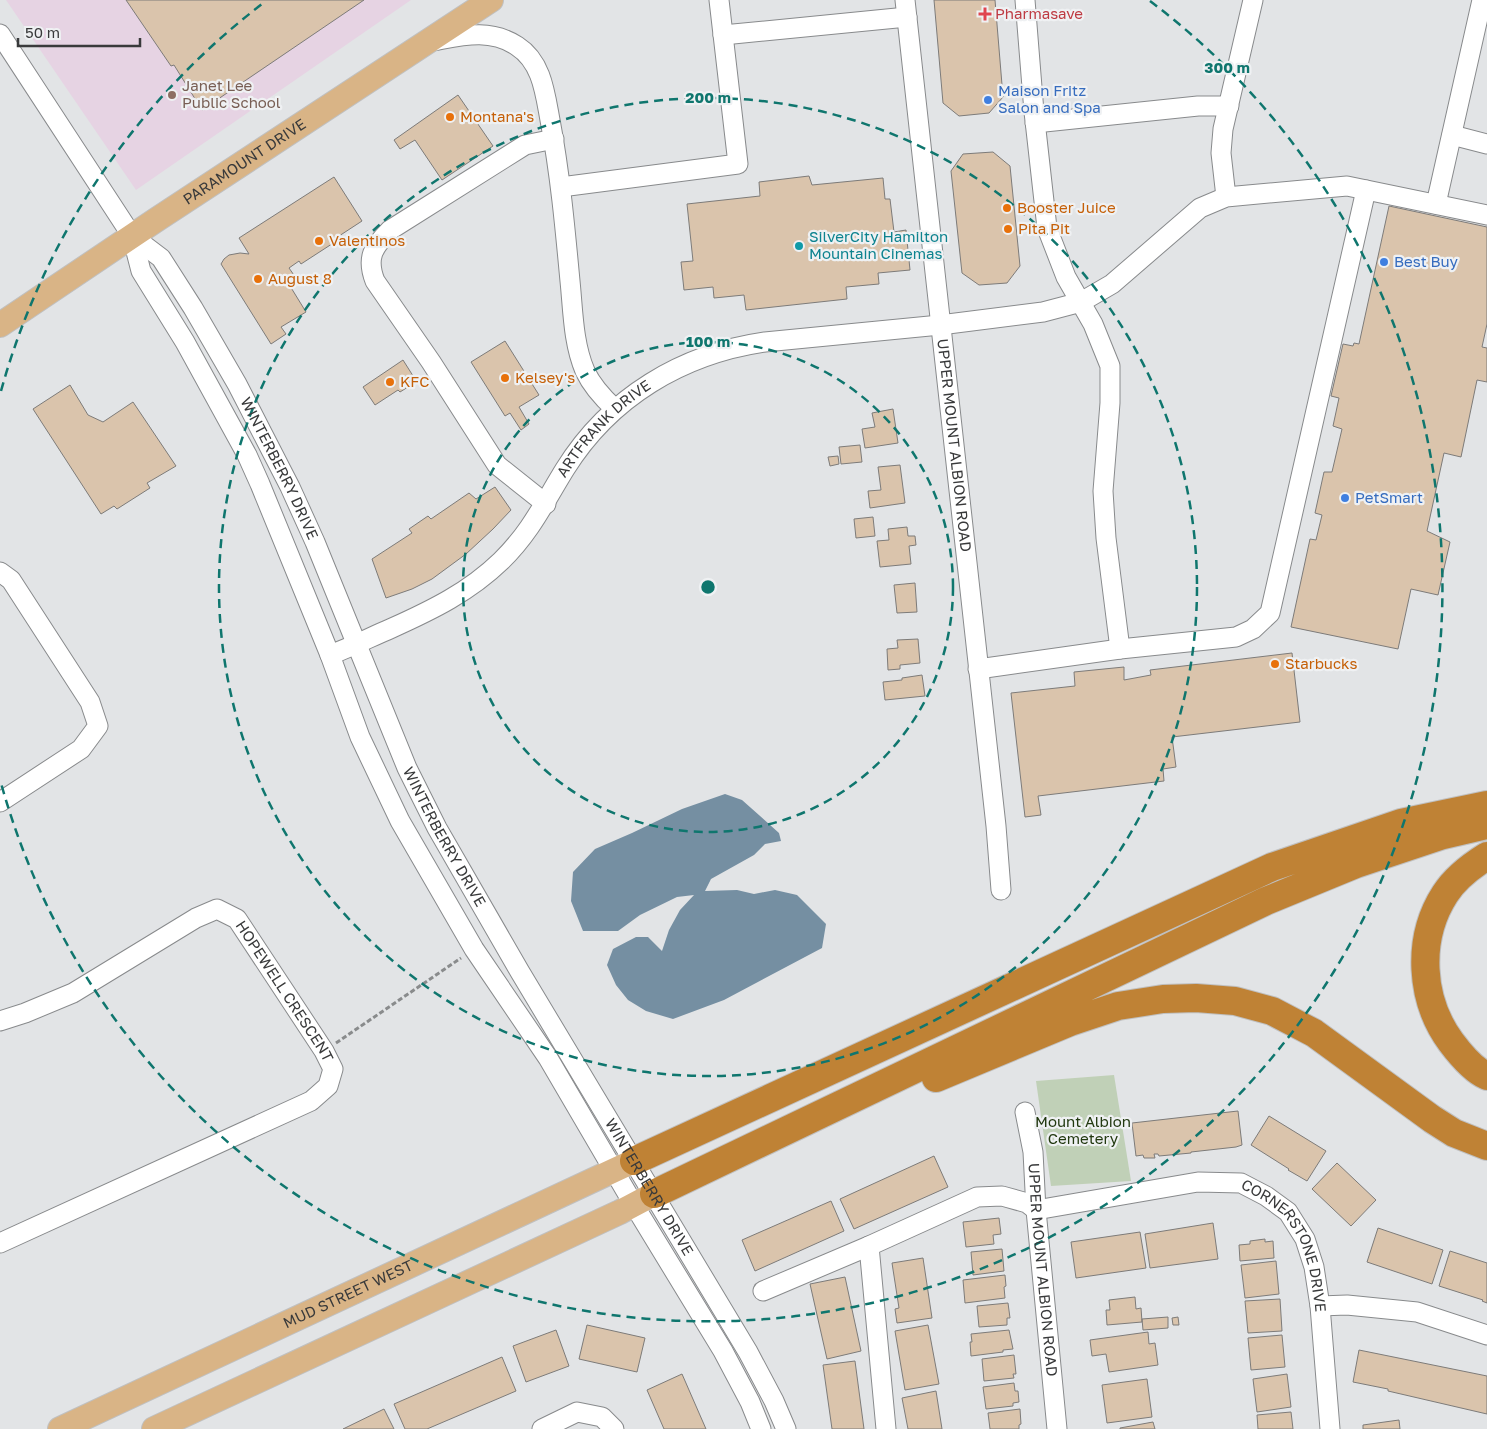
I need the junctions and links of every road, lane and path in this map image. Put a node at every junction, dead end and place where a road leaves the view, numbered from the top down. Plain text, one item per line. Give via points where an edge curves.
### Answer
1 (491, 0) edge
2 (719, 0) edge
3 (1025, 0) edge
4 (1253, 0) edge
5 (1482, 0) edge
6 (906, 9) edge
7 (0, 34) edge
8 (723, 35) junction
9 (427, 42) junction
10 (1229, 106) junction
11 (1035, 123) junction
12 (1452, 136) junction
13 (554, 139) junction
14 (1487, 144) edge
15 (561, 187) junction
16 (1366, 190) junction
17 (1226, 197) junction
18 (1436, 204) junction
19 (1487, 215) edge
20 (132, 236) junction
21 (1081, 302) junction
22 (0, 325) edge
23 (940, 325) junction
24 (615, 409) junction
25 (546, 504) junction
26 (0, 572) edge
27 (356, 645) junction
28 (1120, 649) junction
29 (330, 655) junction
30 (978, 670) junction
31 (0, 802) edge
32 (1487, 805) edge
33 (1487, 825) edge
34 (1487, 856) edge
35 (1000, 890) dead end
36 (474, 949) junction
37 (0, 1021) edge
38 (324, 1051) junction
39 (1487, 1076) edge
40 (1025, 1112) dead end
41 (773, 1137) junction
42 (1487, 1146) edge
43 (624, 1166) junction
44 (644, 1200) junction
45 (1036, 1210) junction
46 (0, 1242) edge
47 (869, 1246) junction
48 (763, 1291) dead end
49 (1320, 1306) junction
50 (1487, 1335) edge
51 (60, 1429) edge
52 (154, 1429) edge
53 (542, 1429) edge
54 (614, 1429) edge
55 (761, 1429) edge
56 (786, 1429) edge
57 (886, 1429) edge
58 (1057, 1429) edge
59 (1330, 1429) edge

1 - 9 main road, PARAMOUNT DRIVE
2 - 8 street
3 - 11 street
4 - 10 street
5 - 12 street
6 - 8 street
6 - 23 street, UPPER MOUNT ALBION ROAD
7 - 20 street, WINTERBERRY DRIVE
8 - 15 street via 738,164
9 - 13 street via 477,33 518,46 535,66 542,81
9 - 20 main road, PARAMOUNT DRIVE
10 - 11 street via 1198,106
10 - 17 street via 1221,153
11 - 21 street via 1047,228 1066,277
12 - 14 street
12 - 18 street
13 - 15 street
13 - 25 street via 525,145 390,230 378,242 370,268 375,281 497,464
15 - 24 street via 576,334 584,369 592,385
16 - 17 street, ARTFRANK DRIVE via 1347,186
16 - 18 street, ARTFRANK DRIVE
16 - 28 street via 1270,613 1253,629 1236,637
17 - 21 street, ARTFRANK DRIVE via 1200,208 1112,284
18 - 19 street, ARTFRANK DRIVE
20 - 22 main road, PARAMOUNT DRIVE
20 - 27 street, WINTERBERRY DRIVE via 160,258 237,384 290,487
20 - 29 street, WINTERBERRY DRIVE via 141,270 247,455
21 - 23 street, ARTFRANK DRIVE via 1043,312
21 - 28 street via 1110,366 1104,492 1106,538
23 - 24 street, ARTFRANK DRIVE via 765,342 725,349 668,372
23 - 30 street, UPPER MOUNT ALBION ROAD
24 - 25 street, ARTFRANK DRIVE via 588,436
25 - 27 street, ARTFRANK DRIVE via 514,548 474,584 444,604
26 - 31 street via 11,580 90,702 98,726 81,749
27 - 29 street, ARTFRANK DRIVE
27 - 43 street, WINTERBERRY DRIVE via 407,768
28 - 30 street
29 - 36 street, WINTERBERRY DRIVE via 360,737 400,820
30 - 35 street, UPPER MOUNT ALBION ROAD
32 - 43 highway via 1400,823 1272,867
33 - 41 highway via 1443,835 1356,864 1266,900
34 - 39 highway via 1459,877 1432,918 1426,951 1426,980 1432,1009 1444,1033 1458,1052
36 - 38 path
36 - 43 street, WINTERBERRY DRIVE
37 - 38 street, HOPEWELL CRESCENT via 73,993 196,918 217,909 238,919
38 - 46 street, HOPEWELL CRESCENT via 333,1068 328,1086 311,1101
40 - 45 street, UPPER MOUNT ALBION ROAD via 1033,1152
41 - 42 highway via 920,1085 1070,1022 1118,1006 1196,998 1235,1001 1272,1010 1314,1033 1454,1133
41 - 44 highway
43 - 44 street, WINTERBERRY DRIVE
43 - 51 main road, MUD STREET WEST
44 - 52 main road
44 - 55 street, WINTERBERRY DRIVE
44 - 56 street, WINTERBERRY DRIVE via 748,1352
45 - 47 street via 1027,1203 1002,1196 977,1197
45 - 49 street, CORNERSTONE DRIVE via 1198,1182 1241,1183 1288,1212 1305,1239
45 - 58 street, UPPER MOUNT ALBION ROAD
47 - 48 street
47 - 57 street
49 - 50 street via 1347,1305 1416,1312
49 - 59 street, CORNERSTONE DRIVE
53 - 54 street via 577,1412 602,1417

